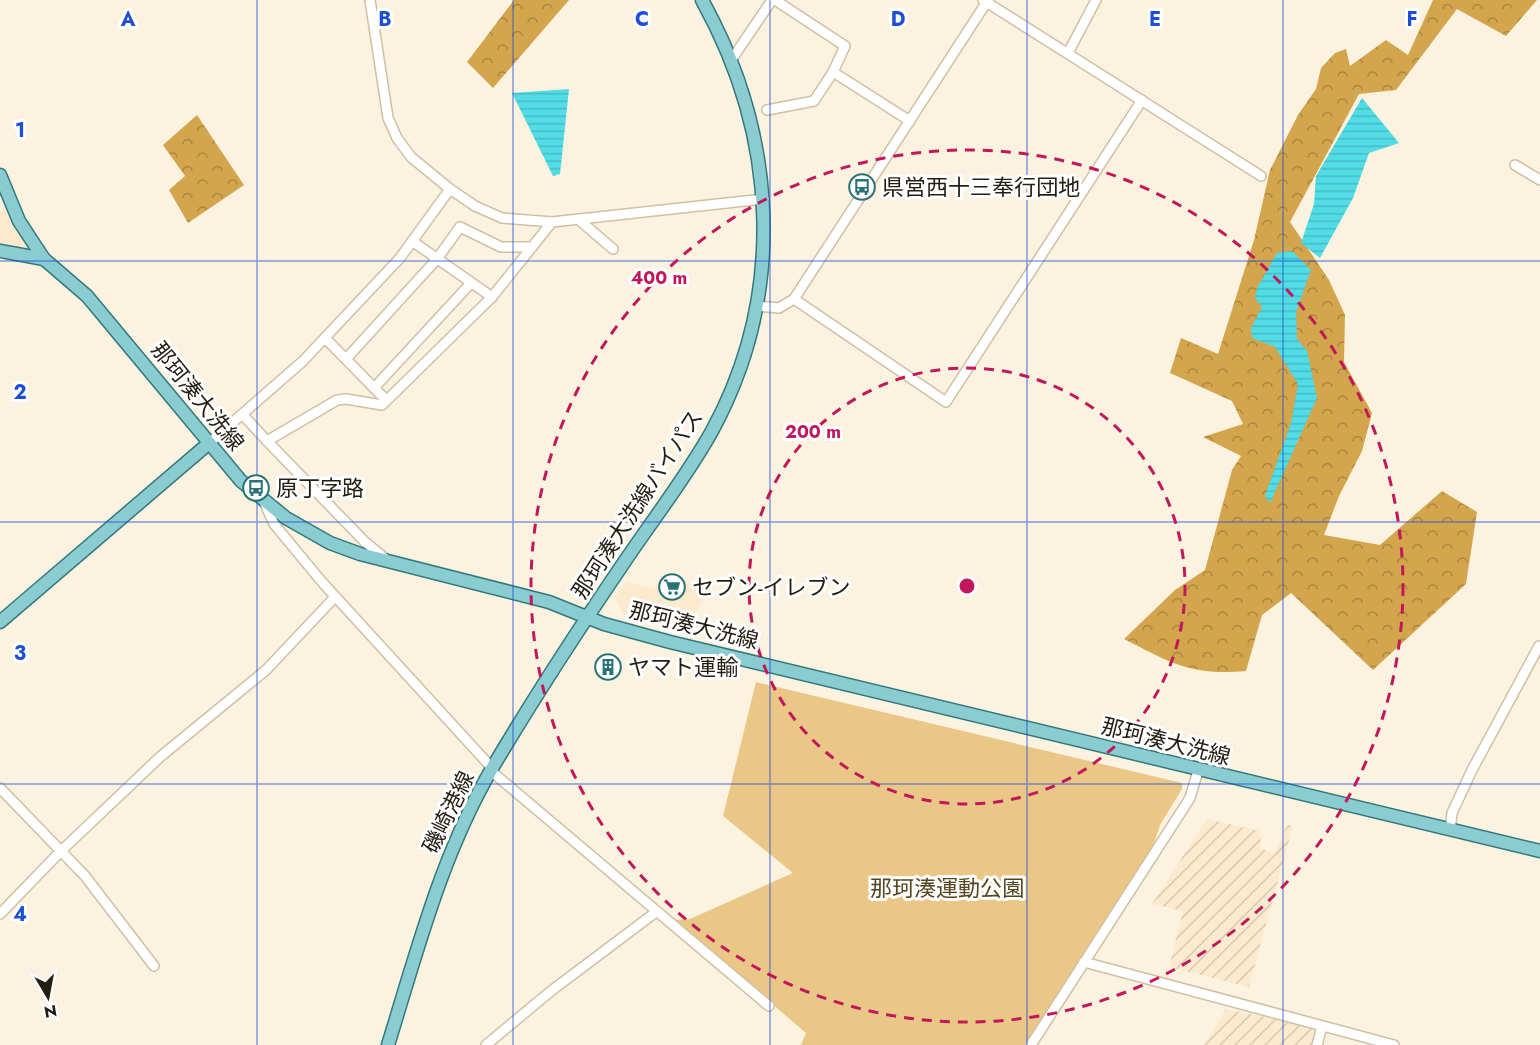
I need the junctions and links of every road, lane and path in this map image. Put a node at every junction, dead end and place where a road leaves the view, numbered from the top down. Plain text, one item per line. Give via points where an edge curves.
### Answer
1 (370, 0) edge
2 (702, 0) edge
3 (774, 0) edge
4 (1096, 0) edge
5 (986, 1) edge
6 (1068, 53) junction
7 (732, 59) junction
8 (833, 72) junction
9 (1143, 100) junction
10 (767, 110) dead end
11 (909, 121) junction
12 (1515, 165) dead end
13 (0, 175) edge
14 (1261, 176) dead end
15 (1540, 180) edge
16 (450, 189) junction
17 (764, 200) junction
18 (578, 219) junction
19 (552, 222) junction
20 (412, 241) junction
21 (532, 247) junction
22 (613, 249) dead end
23 (0, 251) edge
24 (44, 259) junction
25 (437, 259) junction
26 (471, 283) junction
27 (492, 297) junction
28 (794, 299) junction
29 (757, 306) junction
30 (325, 338) junction
31 (346, 359) junction
32 (374, 388) junction
33 (386, 400) junction
34 (243, 415) junction
35 (267, 441) junction
36 (208, 444) junction
37 (265, 504) junction
38 (391, 563) junction
39 (335, 597) junction
40 (588, 617) junction
41 (0, 622) edge
42 (1539, 646) edge
43 (491, 770) junction
44 (1197, 771) junction
45 (0, 789) edge
46 (1450, 830) junction
47 (1540, 851) edge
48 (60, 852) junction
49 (656, 912) junction
50 (0, 914) edge
51 (1084, 962) junction
52 (154, 966) dead end
53 (769, 1006) dead end
54 (1322, 1026) junction
55 (387, 1045) edge
56 (486, 1045) edge
57 (1031, 1045) edge
58 (1317, 1045) edge
59 (1394, 1045) edge

1 - 16 street via 388,118 411,157
2 - 7 main road, 那珂湊大洗線バイパス
3 - 7 street
3 - 8 street via 845,46
4 - 6 street
5 - 6 street
5 - 11 street
6 - 9 street
7 - 17 main road, 那珂湊大洗線バイパス via 752,122
8 - 10 street via 814,101
8 - 11 street
9 - 14 street
9 - 28 street via 946,402
11 - 28 street
12 - 15 street
13 - 24 main road, 那珂湊大洗線 via 19,221
16 - 19 street via 502,218
16 - 20 street
17 - 18 street
17 - 29 main road, 那珂湊大洗線バイパス
18 - 19 street
18 - 22 street
19 - 21 street
20 - 25 street
20 - 30 street
21 - 25 street via 501,247 460,227
21 - 27 street
23 - 24 main road
24 - 36 main road, 那珂湊大洗線 via 87,296
25 - 26 street
25 - 31 street
26 - 27 street
26 - 32 street
27 - 33 street
28 - 29 street via 779,308
29 - 40 main road, 那珂湊大洗線バイパス via 736,377 712,431
30 - 31 street
30 - 34 street
31 - 32 street
32 - 33 street
33 - 35 street via 381,405 337,400
34 - 35 street
34 - 36 street
35 - 38 street via 365,542
36 - 37 main road, 那珂湊大洗線
36 - 41 main road
37 - 38 main road, 那珂湊大洗線 via 330,543
37 - 39 street via 274,524
38 - 40 main road, 那珂湊大洗線 via 549,602
39 - 43 street
39 - 48 street via 266,670 160,757
40 - 43 main road, 磯崎港線
40 - 44 main road, 那珂湊大洗線 via 670,642
42 - 46 street via 1472,770 1452,813
43 - 49 street
43 - 55 main road, 磯崎港線 via 456,836
44 - 46 main road, 那珂湊大洗線
44 - 51 street via 1190,798
45 - 48 street
46 - 47 main road, 那珂湊大洗線
48 - 50 street
48 - 52 street via 85,876
49 - 53 street
49 - 56 street
51 - 54 street
51 - 57 street
54 - 58 street
54 - 59 street

